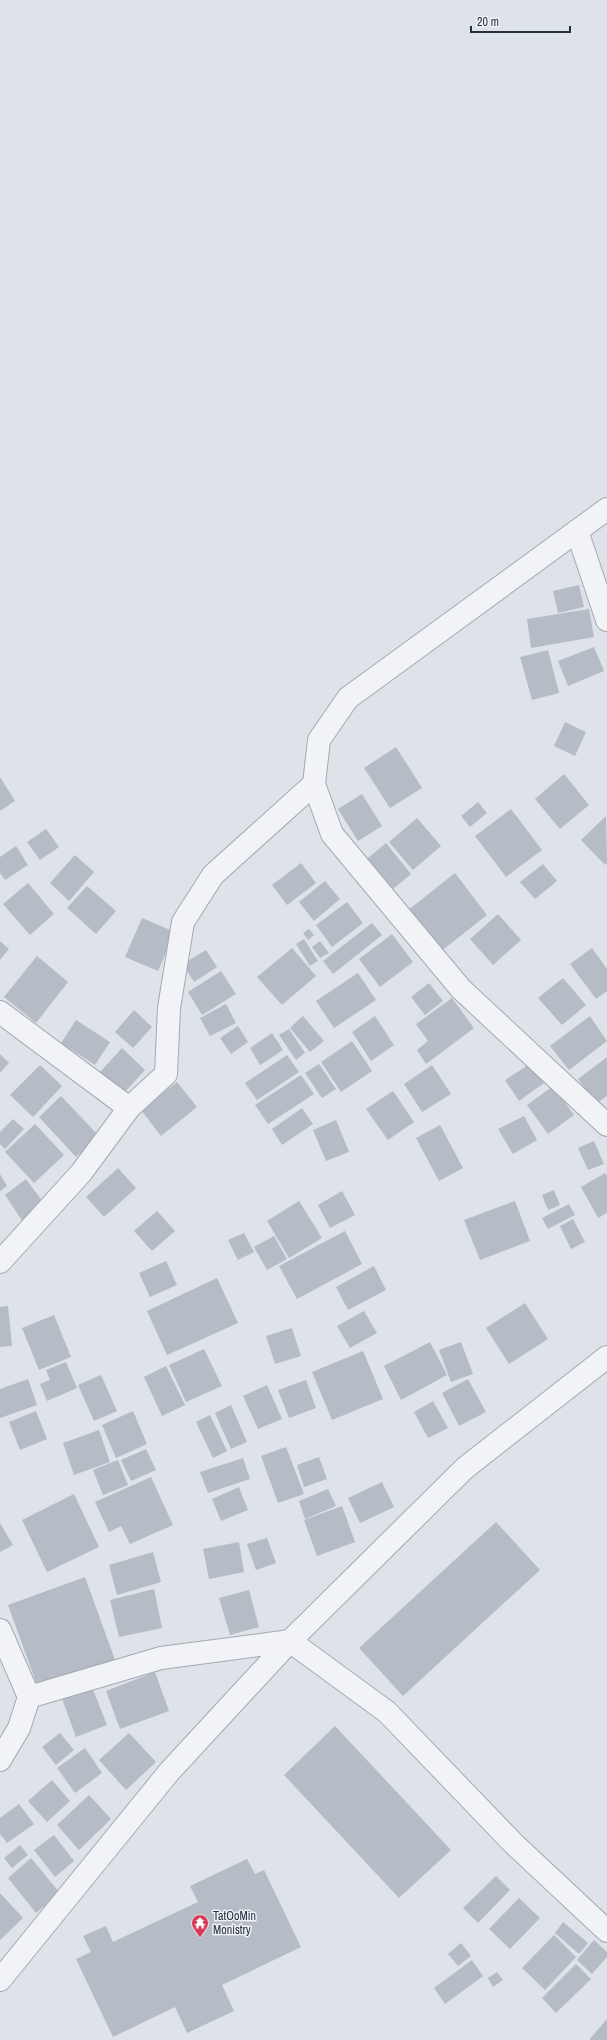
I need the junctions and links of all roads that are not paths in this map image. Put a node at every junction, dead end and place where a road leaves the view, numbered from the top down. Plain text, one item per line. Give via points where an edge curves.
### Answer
1 (607, 509) edge
2 (577, 531) junction
3 (607, 620) edge
4 (314, 784) junction
5 (0, 1012) edge
6 (130, 1108) junction
7 (607, 1125) edge
8 (0, 1262) edge
9 (607, 1357) edge
10 (0, 1630) edge
11 (290, 1641) junction
12 (29, 1698) junction
13 (0, 1760) edge
14 (607, 1931) edge
15 (0, 1980) edge

1 - 2 street
2 - 3 street
2 - 4 street via 348,698 319,740
4 - 6 street via 213,875 183,922 170,1008 166,1074
4 - 7 street via 332,834 461,989
5 - 6 street
6 - 8 street via 81,1173
9 - 11 street via 465,1468
10 - 12 street
11 - 12 street via 161,1658
11 - 14 street via 387,1712 514,1844
11 - 15 street via 169,1772
12 - 13 street via 19,1728

